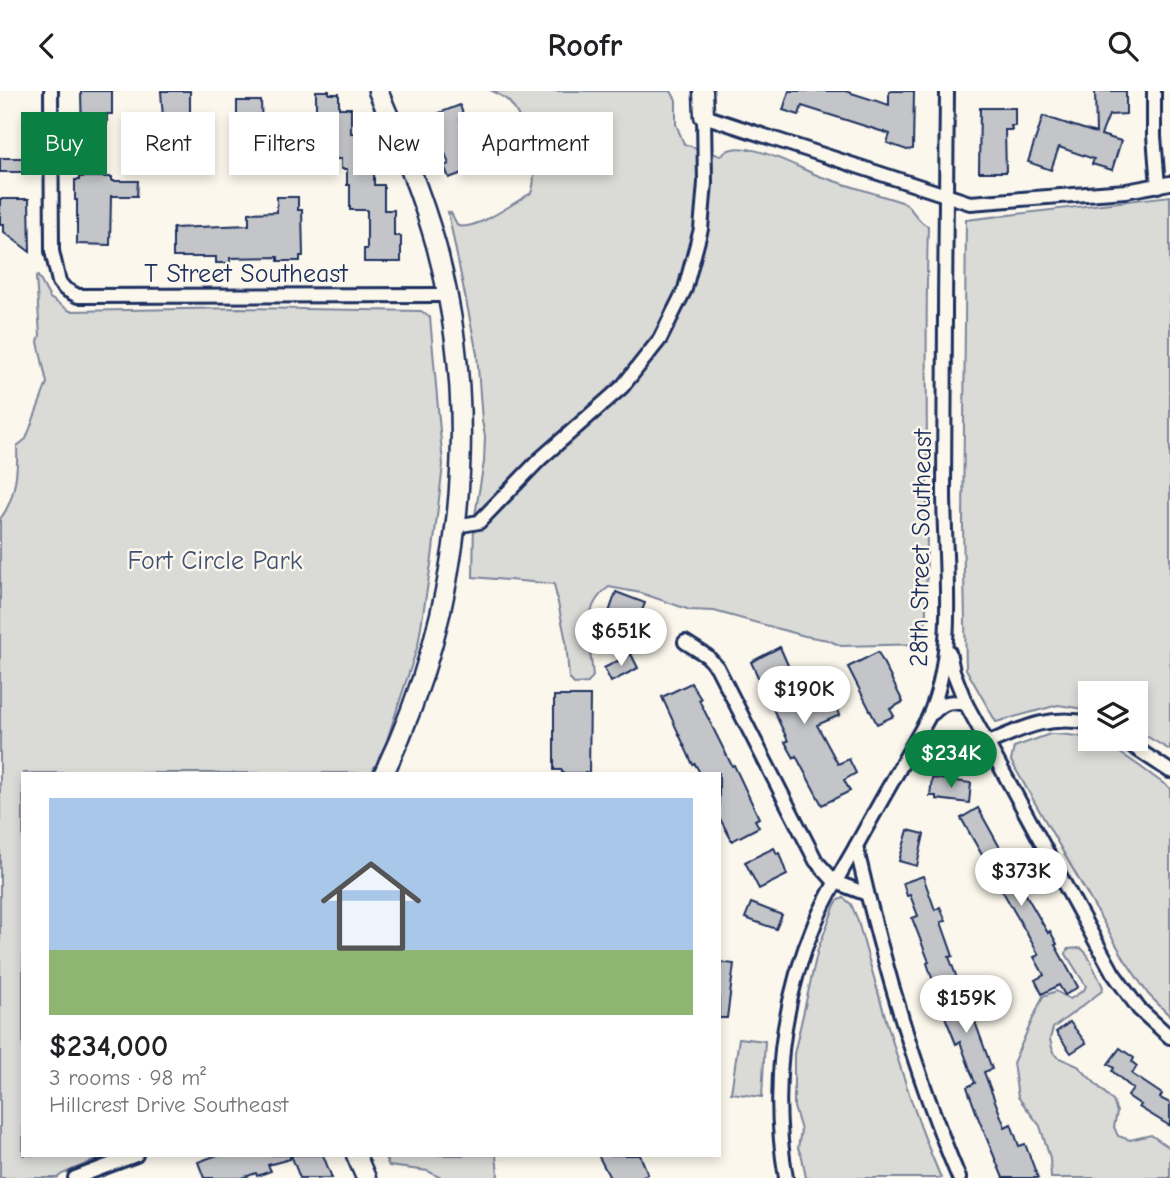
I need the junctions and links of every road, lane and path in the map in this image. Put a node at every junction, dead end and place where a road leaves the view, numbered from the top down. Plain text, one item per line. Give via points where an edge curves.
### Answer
1 (51, 91) edge
2 (378, 91) edge
3 (704, 91) edge
4 (947, 91) edge
5 (1154, 91) edge
6 (704, 116) junction
7 (1164, 184) edge
8 (946, 196) junction
9 (447, 295) junction
10 (456, 526) junction
11 (685, 642) dead end
12 (947, 642) junction
13 (966, 704) junction
14 (928, 718) junction
15 (1078, 721) edge
16 (988, 743) junction
17 (1140, 751) edge
18 (1170, 771) edge
19 (384, 772) edge
20 (856, 846) junction
21 (835, 883) junction
22 (867, 894) junction
23 (1170, 1037) edge
24 (131, 1157) edge
25 (357, 1157) edge
26 (75, 1178) edge
27 (366, 1178) edge
28 (786, 1178) edge
29 (959, 1178) edge

1 - 9 street, T Street Southeast via 52,251 56,274 65,289 78,296
2 - 9 street via 424,206
3 - 6 street
4 - 8 street, 28th Street Southeast
5 - 7 street via 1154,137
6 - 8 street
6 - 10 street via 704,198 698,245 685,289 660,339 613,396 547,453 479,522
7 - 8 street via 970,203
8 - 12 street, 28th Street Southeast
9 - 10 street via 460,410
10 - 19 street via 430,656
11 - 21 street via 717,667 816,861
12 - 13 street
12 - 14 street, 28th Street Southeast
13 - 14 street via 943,703
13 - 16 street
14 - 20 street, 28th Street Southeast
15 - 16 street via 1046,721
16 - 23 street via 1118,982
17 - 18 street
20 - 21 street, 28th Street Southeast
20 - 22 street
21 - 22 street
21 - 28 street, 28th Street Southeast via 804,950 784,1031 779,1109
22 - 29 street via 913,1055
24 - 26 street
25 - 27 street

